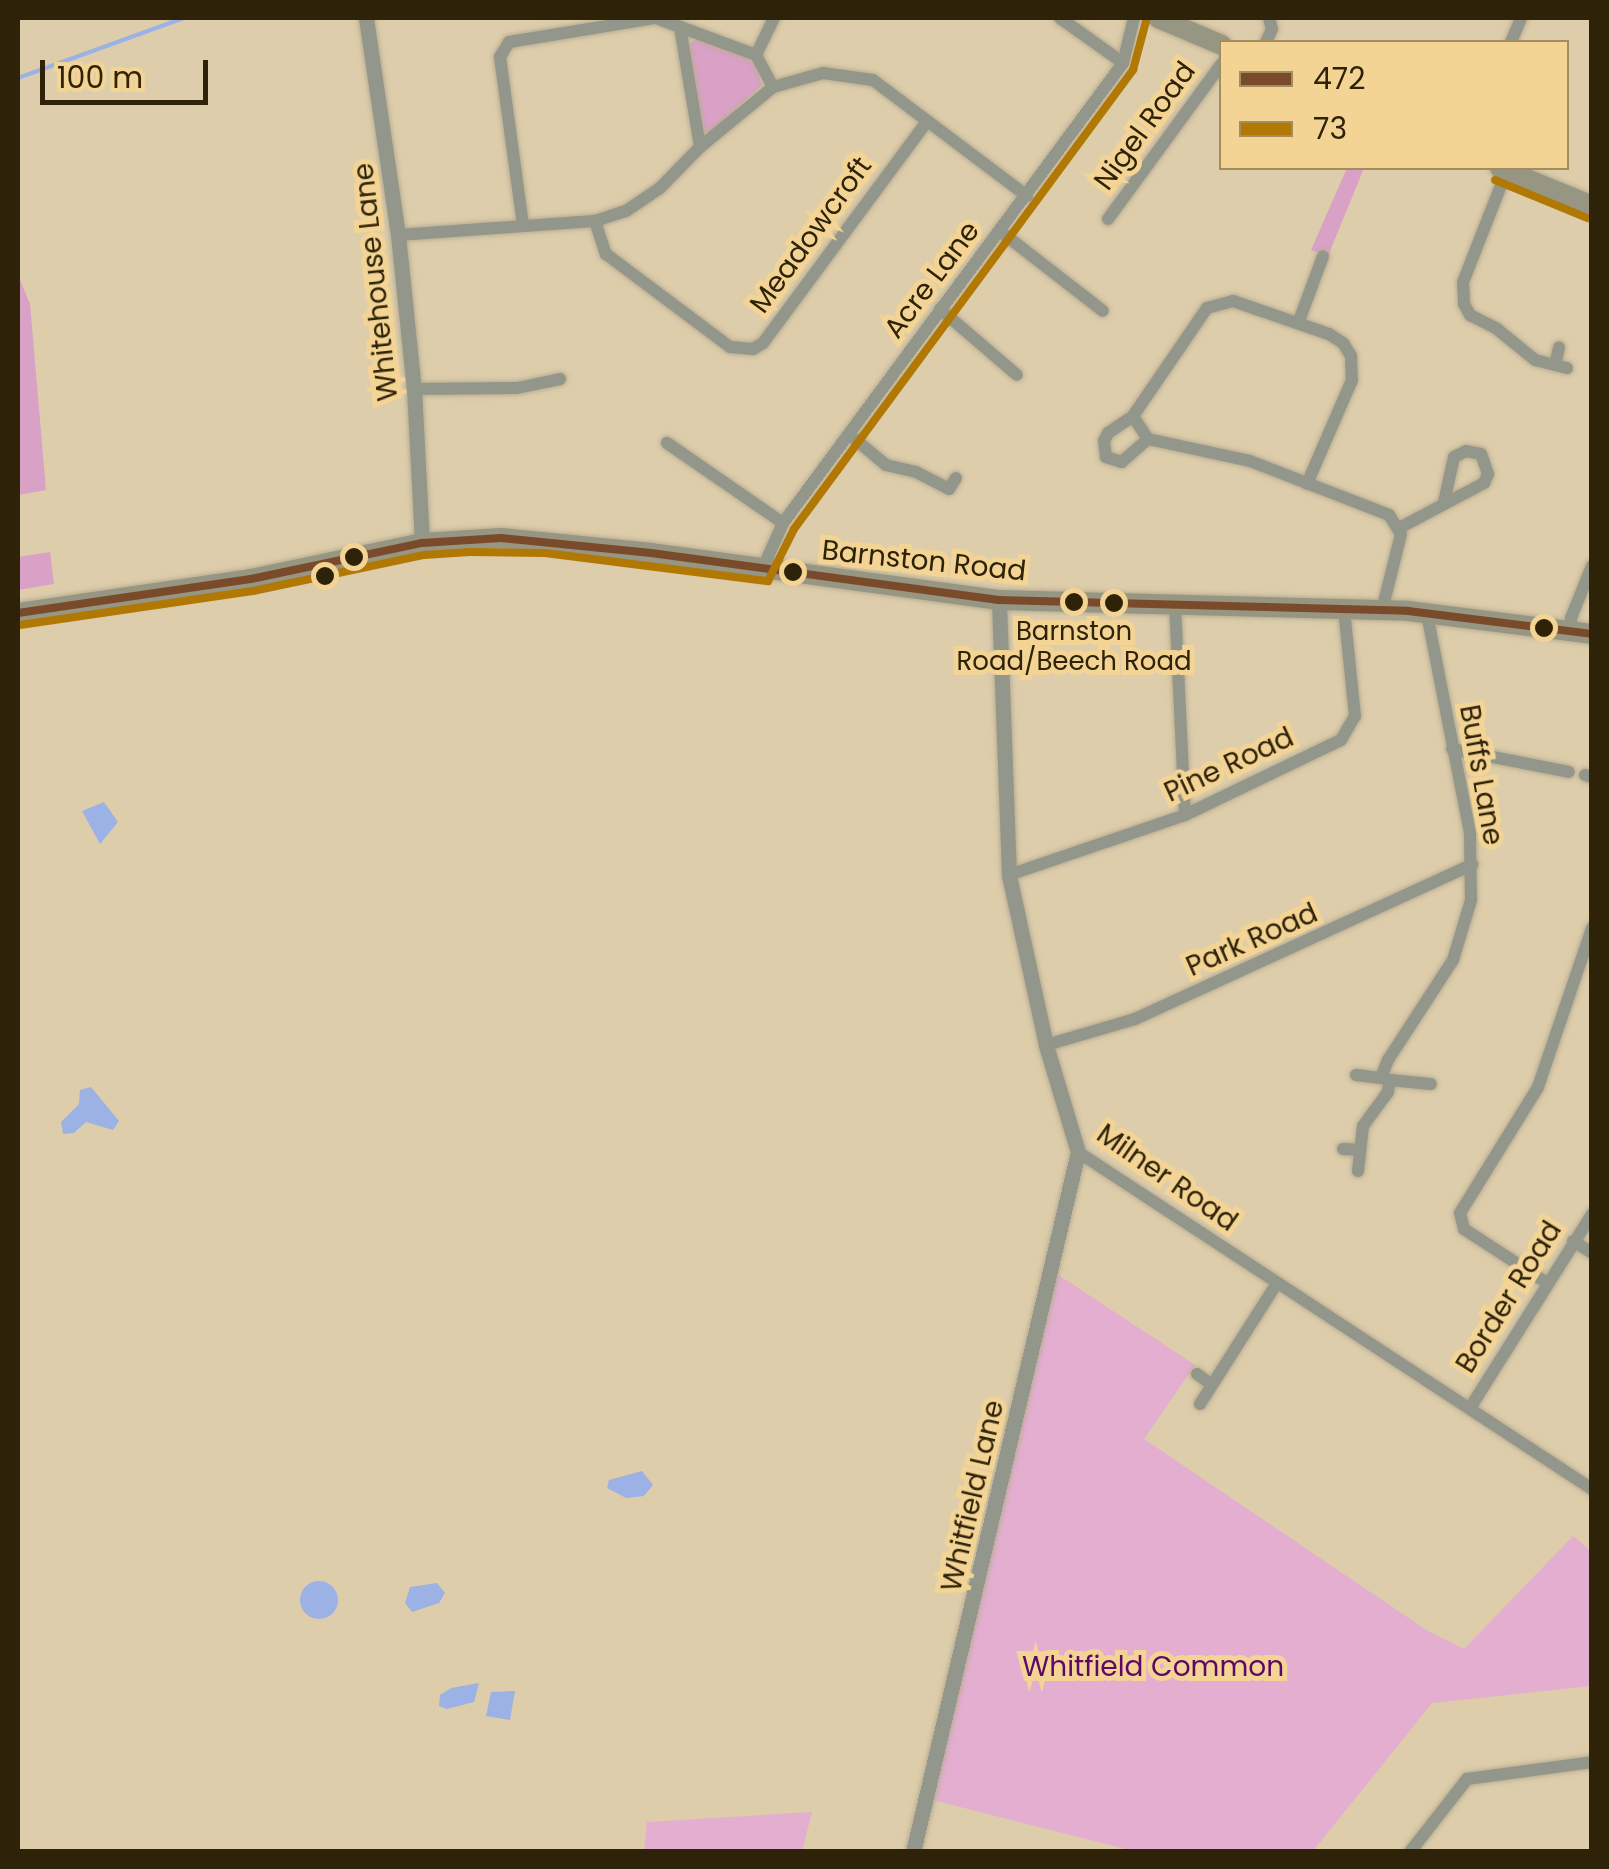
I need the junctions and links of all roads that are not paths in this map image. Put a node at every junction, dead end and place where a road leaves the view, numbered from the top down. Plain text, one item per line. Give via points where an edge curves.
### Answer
1 (366, 18) edge
2 (774, 18) edge
3 (1060, 18) edge
4 (1134, 18) edge
5 (1158, 18) edge
6 (680, 27) junction
7 (1219, 44) edge
8 (756, 55) junction
9 (1123, 62) junction
10 (1219, 67) edge
11 (773, 87) junction
12 (927, 120) junction
13 (700, 147) junction
14 (1503, 170) edge
15 (1505, 170) edge
16 (1027, 196) junction
17 (1592, 206) edge
18 (1108, 218) dead end
19 (595, 221) junction
20 (523, 225) junction
21 (1000, 232) junction
22 (398, 235) junction
23 (1323, 256) dead end
24 (940, 309) junction
25 (1103, 312) dead end
26 (1299, 322) junction
27 (1559, 347) dead end
28 (1017, 375) dead end
29 (560, 379) dead end
30 (414, 389) junction
31 (1133, 416) junction
32 (850, 435) junction
33 (1148, 439) junction
34 (666, 443) dead end
35 (956, 478) dead end
36 (1307, 484) junction
37 (1444, 502) dead end
38 (783, 524) junction
39 (1401, 527) junction
40 (422, 543) junction
41 (1592, 566) edge
42 (762, 570) junction
43 (999, 600) junction
44 (1174, 604) junction
45 (1344, 609) junction
46 (1382, 610) junction
47 (18, 613) edge
48 (1427, 614) junction
49 (1581, 632) edge
50 (1452, 749) junction
51 (1569, 772) dead end
52 (1185, 815) junction
53 (1472, 864) junction
54 (1009, 875) junction
55 (1592, 928) edge
56 (1046, 1046) junction
57 (1356, 1074) dead end
58 (1386, 1079) junction
59 (1431, 1084) dead end
60 (1344, 1149) dead end
61 (1360, 1150) junction
62 (1078, 1152) junction
63 (1358, 1170) dead end
64 (1592, 1214) edge
65 (1573, 1241) junction
66 (1592, 1252) edge
67 (1276, 1283) junction
68 (1547, 1283) junction
69 (1197, 1374) dead end
70 (1211, 1384) junction
71 (1200, 1404) dead end
72 (1470, 1408) junction
73 (1592, 1489) edge
74 (1592, 1762) edge
75 (913, 1852) edge
76 (1410, 1852) edge

1 - 22 street, Whitehouse Lane
2 - 8 street
3 - 9 street
4 - 9 street, Acre Lane
5 - 7 main road
6 - 8 street
6 - 13 street
6 - 20 street via 656,18 508,42 500,57
8 - 11 street
9 - 16 street, Acre Lane
10 - 18 street, Nigel Road
11 - 12 street via 804,75 858,75
11 - 13 street
12 - 16 street
12 - 19 street, Meadowcroft via 763,343 752,349 730,348 606,254
13 - 19 street via 660,188 626,211
14 - 27 street via 1461,294 1470,315 1535,360 1561,366
15 - 17 main road
16 - 21 street, Acre Lane
19 - 20 street
20 - 22 street
21 - 24 street, Acre Lane
21 - 25 street
22 - 30 street, Whitehouse Lane
23 - 26 street
24 - 28 street
24 - 32 street, Acre Lane
26 - 31 street via 1233,300 1207,308
26 - 36 street via 1344,342 1354,369
29 - 30 street via 517,388
30 - 40 street, Whitehouse Lane
31 - 33 street
31 - 33 street via 1108,433 1106,456 1122,462
32 - 35 street via 886,465 949,488
32 - 38 street, Acre Lane
33 - 36 street via 1250,461
34 - 38 street
36 - 39 street via 1389,515
37 - 39 street
38 - 42 street, Acre Lane
39 - 46 street
40 - 42 main road, Barnston Road via 546,541
40 - 47 main road, Barnston Road via 251,579
41 - 49 street via 1571,618
42 - 43 main road, Barnston Road
43 - 44 main road, Barnston Road
43 - 54 street, Milner Road
44 - 45 main road, Barnston Road
44 - 52 street
45 - 46 main road, Barnston Road
45 - 52 street, Pine Road via 1351,730
46 - 48 main road, Barnston Road
48 - 49 main road, Barnston Road
48 - 50 street, Buffs Lane
50 - 51 street
50 - 53 street, Buffs Lane
52 - 54 street, Pine Road
53 - 56 street, Park Road via 1135,1019
53 - 58 street, Buffs Lane via 1468,915 1453,960 1388,1060
54 - 56 street, Milner Road
55 - 68 street via 1538,1087 1460,1212 1464,1229
56 - 62 street, Milner Road
57 - 58 street
58 - 59 street
58 - 61 street, Buffs Lane via 1388,1092 1363,1126
60 - 61 street
61 - 63 street, Buffs Lane
62 - 67 street, Milner Road
62 - 75 street, Whitfield Lane
64 - 65 street, Border Road
65 - 66 street
65 - 68 street, Border Road
67 - 70 street
67 - 72 street, Milner Road
68 - 72 street, Border Road
69 - 70 street
70 - 71 street
72 - 73 street, Milner Road
74 - 76 street via 1467,1779

